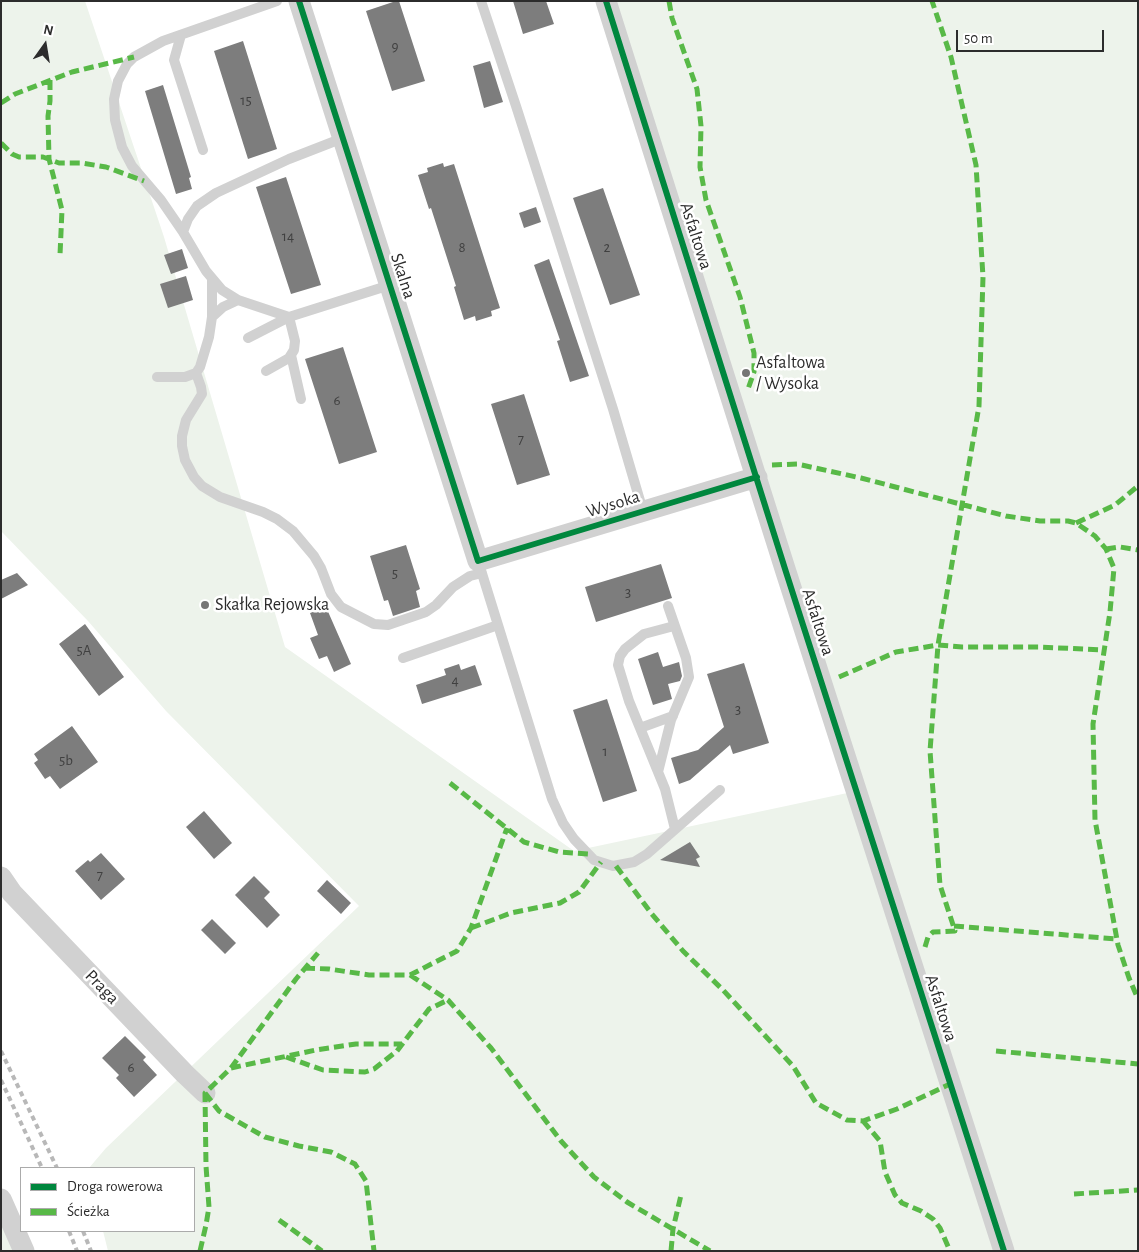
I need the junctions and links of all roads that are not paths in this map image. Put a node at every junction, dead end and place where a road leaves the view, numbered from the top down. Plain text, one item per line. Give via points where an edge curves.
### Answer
1 (277, 1) edge
2 (299, 1) edge
3 (481, 1) edge
4 (606, 1) edge
5 (181, 35) junction
6 (343, 138) junction
7 (203, 150) dead end
8 (183, 232) junction
9 (212, 278) junction
10 (390, 285) junction
11 (238, 300) junction
12 (212, 317) junction
13 (288, 317) junction
14 (248, 338) dead end
15 (290, 355) junction
16 (266, 371) dead end
17 (196, 372) junction
18 (157, 377) dead end
19 (301, 399) dead end
20 (757, 477) junction
21 (643, 511) junction
22 (480, 567) junction
23 (668, 606) dead end
24 (498, 625) junction
25 (674, 626) junction
26 (403, 658) dead end
27 (673, 716) junction
28 (640, 728) junction
29 (658, 772) junction
30 (720, 790) dead end
31 (675, 829) junction
32 (1, 877) edge
33 (205, 1093) dead end
34 (1, 1199) edge
35 (24, 1251) edge
36 (1004, 1251) edge

1 - 5 lane
2 - 6 street, Skalna
3 - 21 lane
4 - 20 street, Asfaltowa
5 - 7 lane via 174,60
5 - 8 lane via 134,57 118,81 114,100 122,147 132,166
6 - 8 lane via 216,192 197,206
6 - 10 street, Skalna
8 - 9 lane
9 - 11 lane via 222,290
9 - 12 lane
10 - 13 lane
10 - 22 street, Skalna
11 - 12 lane
11 - 13 lane
12 - 17 lane via 209,337
13 - 14 lane
13 - 15 lane via 294,341
15 - 16 lane
15 - 19 lane
17 - 18 lane via 185,376
17 - 22 lane via 202,394 186,420 182,436 185,460 194,477 220,497 263,512 293,531 314,556 331,594 341,607 374,624 388,624 426,612
20 - 21 street, Wysoka
20 - 36 street, Asfaltowa
21 - 22 street, Wysoka
22 - 24 lane
23 - 25 lane
24 - 26 lane
24 - 31 lane via 552,798 562,823 574,839 594,860 613,866 634,862
25 - 27 lane via 689,677
25 - 28 lane via 644,634 620,656 618,665 623,685
27 - 28 lane
27 - 29 lane
28 - 29 lane
29 - 31 lane
30 - 31 lane
32 - 33 street, Praga via 12,893
34 - 35 street

